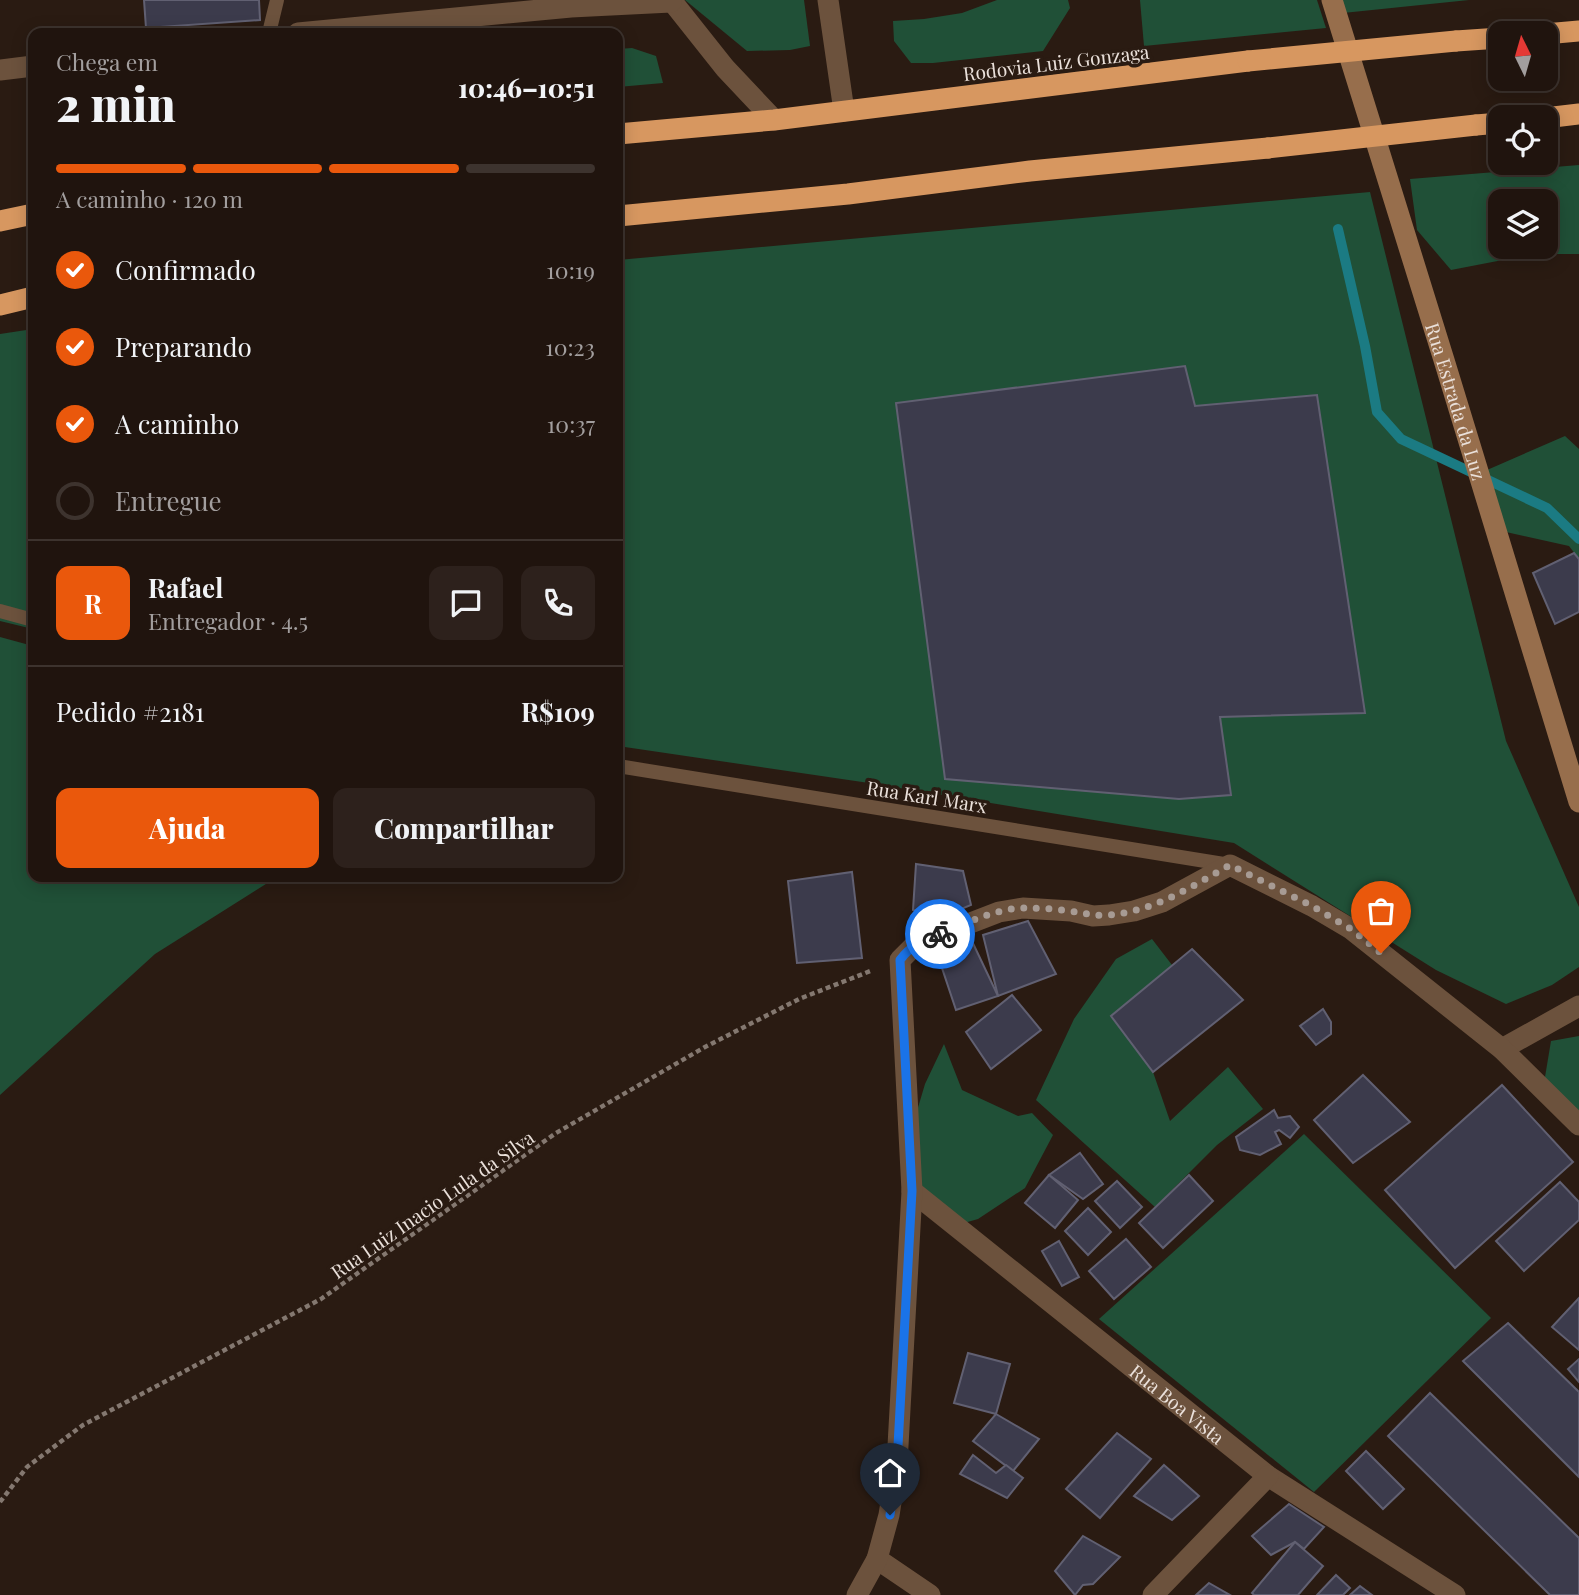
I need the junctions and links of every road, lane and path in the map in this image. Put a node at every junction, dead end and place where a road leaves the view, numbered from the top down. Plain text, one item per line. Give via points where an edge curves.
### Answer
1 (277, 0) edge
2 (828, 0) edge
3 (1332, 0) edge
4 (671, 1) edge
5 (567, 3) edge
6 (270, 28) edge
7 (343, 28) edge
8 (1579, 32) edge
9 (1558, 33) edge
10 (1488, 39) edge
11 (28, 67) edge
12 (0, 70) edge
13 (844, 111) junction
14 (1579, 114) edge
15 (1558, 116) edge
16 (774, 120) junction
17 (1488, 124) edge
18 (623, 134) edge
19 (28, 215) edge
20 (623, 216) edge
21 (0, 221) edge
22 (28, 298) edge
23 (0, 305) edge
24 (0, 611) edge
25 (28, 619) edge
26 (623, 767) edge
27 (1579, 802) edge
28 (1230, 865) junction
29 (900, 960) junction
30 (1579, 1006) edge
31 (1503, 1049) junction
32 (1579, 1125) edge
33 (912, 1191) junction
34 (1268, 1476) junction
35 (0, 1502) edge
36 (877, 1559) junction
37 (857, 1595) edge
38 (930, 1595) edge
39 (1153, 1595) edge
40 (1455, 1595) edge

1 - 6 lane
2 - 13 street
3 - 27 main road, Rua Estrada da Luz
4 - 5 street
4 - 16 street
5 - 7 street
8 - 9 highway
10 - 13 highway, Rodovia Luiz Gonzaga, bridge via 1248,61
11 - 12 street
13 - 16 highway, Rodovia Luiz Gonzaga
14 - 15 highway
16 - 18 highway, Rodovia Luiz Gonzaga
17 - 20 highway, bridge
19 - 21 highway
22 - 23 highway
24 - 25 lane
26 - 28 lane, Rua Karl Marx
28 - 29 street via 1162,902 1134,911 1093,916 1023,908 999,912 916,944
28 - 31 street via 1351,929
29 - 33 street
29 - 35 path, Rua Luiz Inacio Lula da Silva via 787,1005 705,1046 556,1133 321,1299 83,1425 27,1467
30 - 31 street
31 - 32 street
33 - 34 street, Rua Boa Vista
33 - 36 street via 897,1464 890,1515
34 - 39 street
34 - 40 street, Rua Boa Vista
36 - 37 street
36 - 38 street

